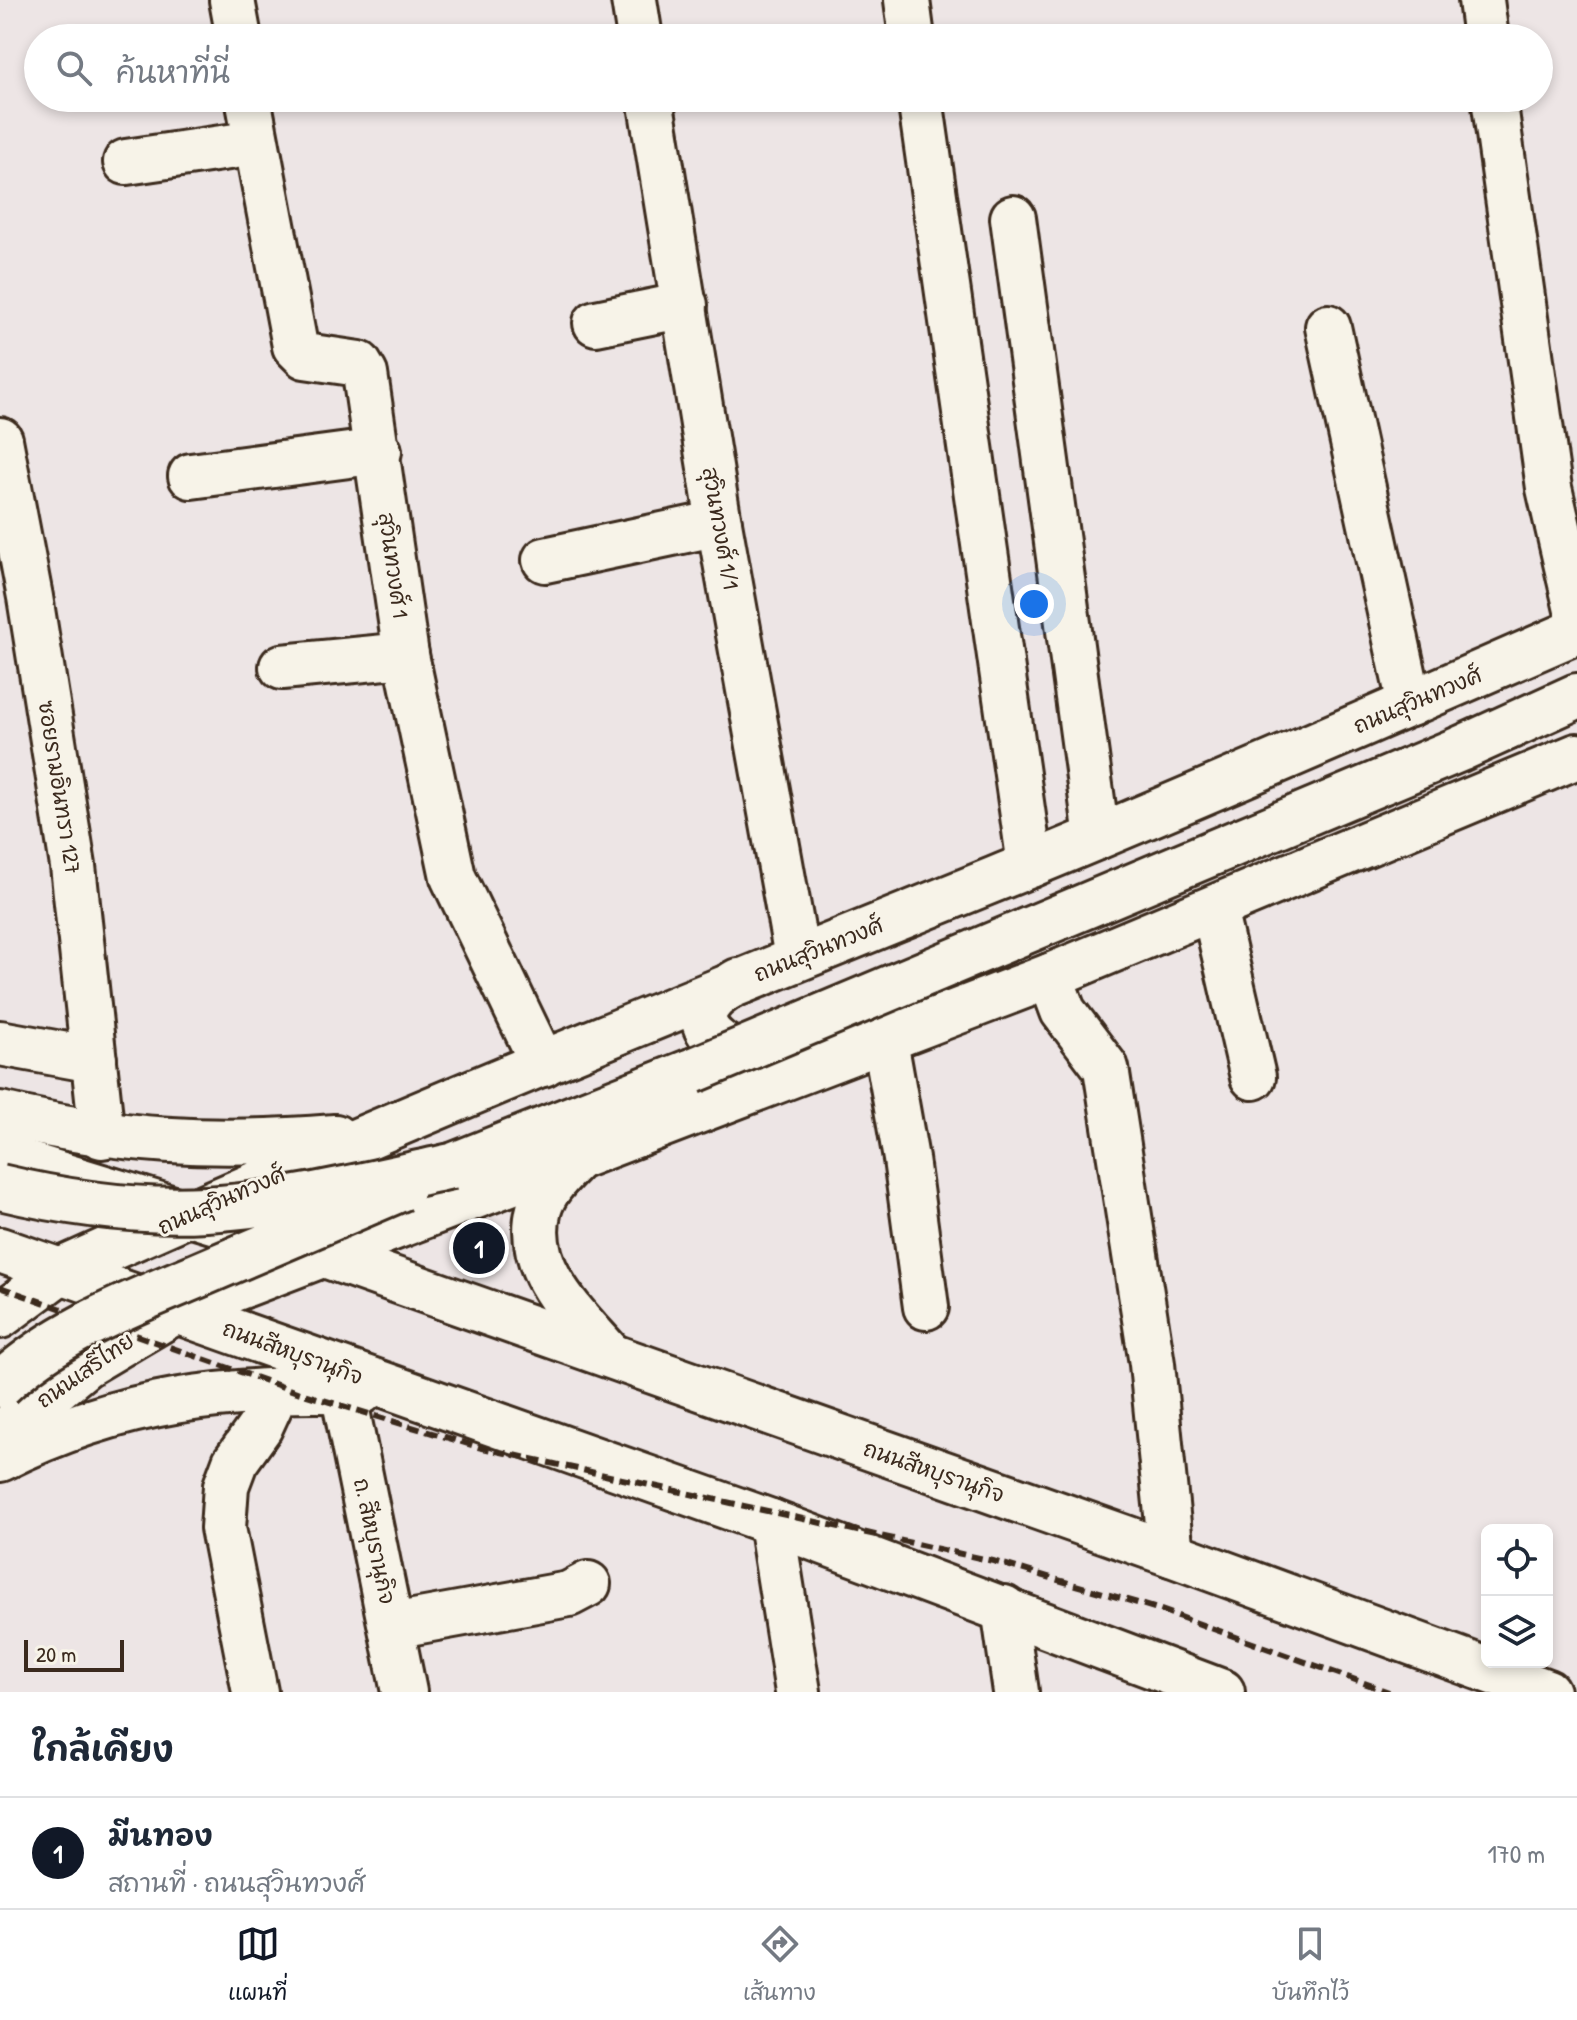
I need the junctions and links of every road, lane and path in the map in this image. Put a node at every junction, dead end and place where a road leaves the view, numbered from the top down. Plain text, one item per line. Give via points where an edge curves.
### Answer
1 (232, 0) edge
2 (634, 0) edge
3 (907, 0) edge
4 (1481, 0) edge
5 (236, 24) edge
6 (638, 24) edge
7 (910, 24) edge
8 (1484, 24) edge
9 (250, 112) edge
10 (652, 112) edge
11 (922, 112) edge
12 (1496, 112) edge
13 (256, 143) junction
14 (126, 162) dead end
15 (1013, 218) dead end
16 (685, 305) junction
17 (596, 323) dead end
18 (1328, 327) dead end
19 (0, 440) edge
20 (379, 451) junction
21 (191, 476) dead end
22 (719, 523) junction
23 (545, 560) dead end
24 (1577, 610) edge
25 (1577, 631) edge
26 (406, 655) junction
27 (282, 667) dead end
28 (1577, 696) edge
29 (1410, 704) junction
30 (1577, 756) edge
31 (1097, 837) junction
32 (1030, 865) junction
33 (1214, 909) junction
34 (797, 957) junction
35 (1050, 976) junction
36 (740, 980) junction
37 (885, 1041) junction
38 (0, 1043) edge
39 (94, 1060) junction
40 (543, 1064) junction
41 (810, 1071) junction
42 (1253, 1077) dead end
43 (443, 1105) junction
44 (0, 1114) edge
45 (371, 1135) junction
46 (102, 1136) junction
47 (0, 1156) edge
48 (576, 1158) junction
49 (452, 1166) junction
50 (509, 1183) junction
51 (0, 1187) edge
52 (189, 1213) junction
53 (0, 1250) edge
54 (319, 1253) junction
55 (62, 1270) junction
56 (926, 1307) dead end
57 (176, 1311) junction
58 (0, 1316) edge
59 (611, 1357) junction
60 (0, 1385) edge
61 (277, 1390) junction
62 (343, 1391) junction
63 (408, 1393) junction
64 (0, 1435) edge
65 (0, 1459) edge
66 (771, 1522) junction
67 (1171, 1554) junction
68 (588, 1584) dead end
69 (1004, 1608) junction
70 (392, 1626) junction
71 (255, 1692) edge
72 (404, 1692) edge
73 (798, 1692) edge
74 (1016, 1692) edge
75 (1222, 1692) edge
76 (1547, 1692) edge

1 - 5 main road
2 - 6 main road
3 - 7 main road
4 - 8 main road
9 - 13 main road, สุวินทวงศ์ 1
10 - 16 main road, สุวินทวงศ์ 1/1
11 - 32 main road
12 - 24 main road via 1547,474
13 - 14 main road
13 - 20 main road, สุวินทวงศ์ 1 via 295,346 305,356 359,364
15 - 31 main road
16 - 17 main road
16 - 22 main road, สุวินทวงศ์ 1/1
18 - 29 main road
19 - 39 main road, ซอยรามอินทรา 127 via 73,866
20 - 21 main road
20 - 26 main road, สุวินทวงศ์ 1
22 - 23 main road
22 - 34 main road, สุวินทวงศ์ 1/1
25 - 29 main road, ถนนสุวินทวงศ์
26 - 27 main road
26 - 40 main road, สุวินทวงศ์ 1 via 453,877
28 - 49 main road, bridge via 692,1071
29 - 31 main road, ถนนสุวินทวงศ์
30 - 33 main road
31 - 32 main road, ถนนสุวินทวงศ์
32 - 34 main road, ถนนสุวินทวงศ์
33 - 35 main road
33 - 42 main road
34 - 36 main road, ถนนสุวินทวงศ์
35 - 37 main road
35 - 67 main road via 1063,1011 1106,1068 1152,1364
36 - 40 main road, ถนนสุวินทวงศ์
36 - 41 main road via 708,1006 704,1019 716,1042 760,1062
37 - 41 main road
37 - 56 main road
38 - 39 main road
39 - 46 main road, ซอยรามอินทรา 127
40 - 43 main road, ถนนสุวินทวงศ์
41 - 48 main road
43 - 45 main road, ถนนสุวินทวงศ์
43 - 50 main road via 414,1131 413,1153 423,1166 448,1179
44 - 46 main road
45 - 46 main road via 229,1144
45 - 52 main road, ถนนสุวินทวงศ์
47 - 52 main road, ถนนสีหบุรานุกิจ
48 - 50 main road
48 - 59 main road via 549,1188 538,1210 542,1266 555,1290
49 - 51 main road, bridge via 290,1200 204,1209 54,1200
49 - 60 main road, bridge via 132,1302 72,1332
50 - 54 main road
52 - 54 main road, ถนนสีหบุรานุกิจ
52 - 55 main road, ถนนสุวินทวงศ์
53 - 55 main road, ถนนสีหบุรานุกิจ
54 - 57 main road
54 - 59 main road, ถนนสีหบุรานุกิจ
55 - 57 main road, ถนนสีหบุรานุกิจ
55 - 58 main road
57 - 63 main road, ถนนสีหบุรานุกิจ
57 - 64 main road, ถนนเสรีไทย via 85,1365
59 - 67 main road, ถนนสีหบุรานุกิจ
61 - 62 main road
61 - 65 main road via 229,1391 112,1413 50,1434
61 - 71 main road via 226,1486 223,1528
62 - 63 main road
62 - 70 main road, ถ. สีหบุรานุกิจ
63 - 66 main road, ถนนสีหบุรานุกิจ
66 - 69 main road, ถนนสีหบุรานุกิจ
66 - 73 main road
67 - 76 main road, ถนนสีหบุรานุกิจ
68 - 70 main road via 569,1594
69 - 74 main road
69 - 75 main road, ถนนสีหบุรานุกิจ
70 - 72 main road, ถ. สีหบุรานุกิจ

